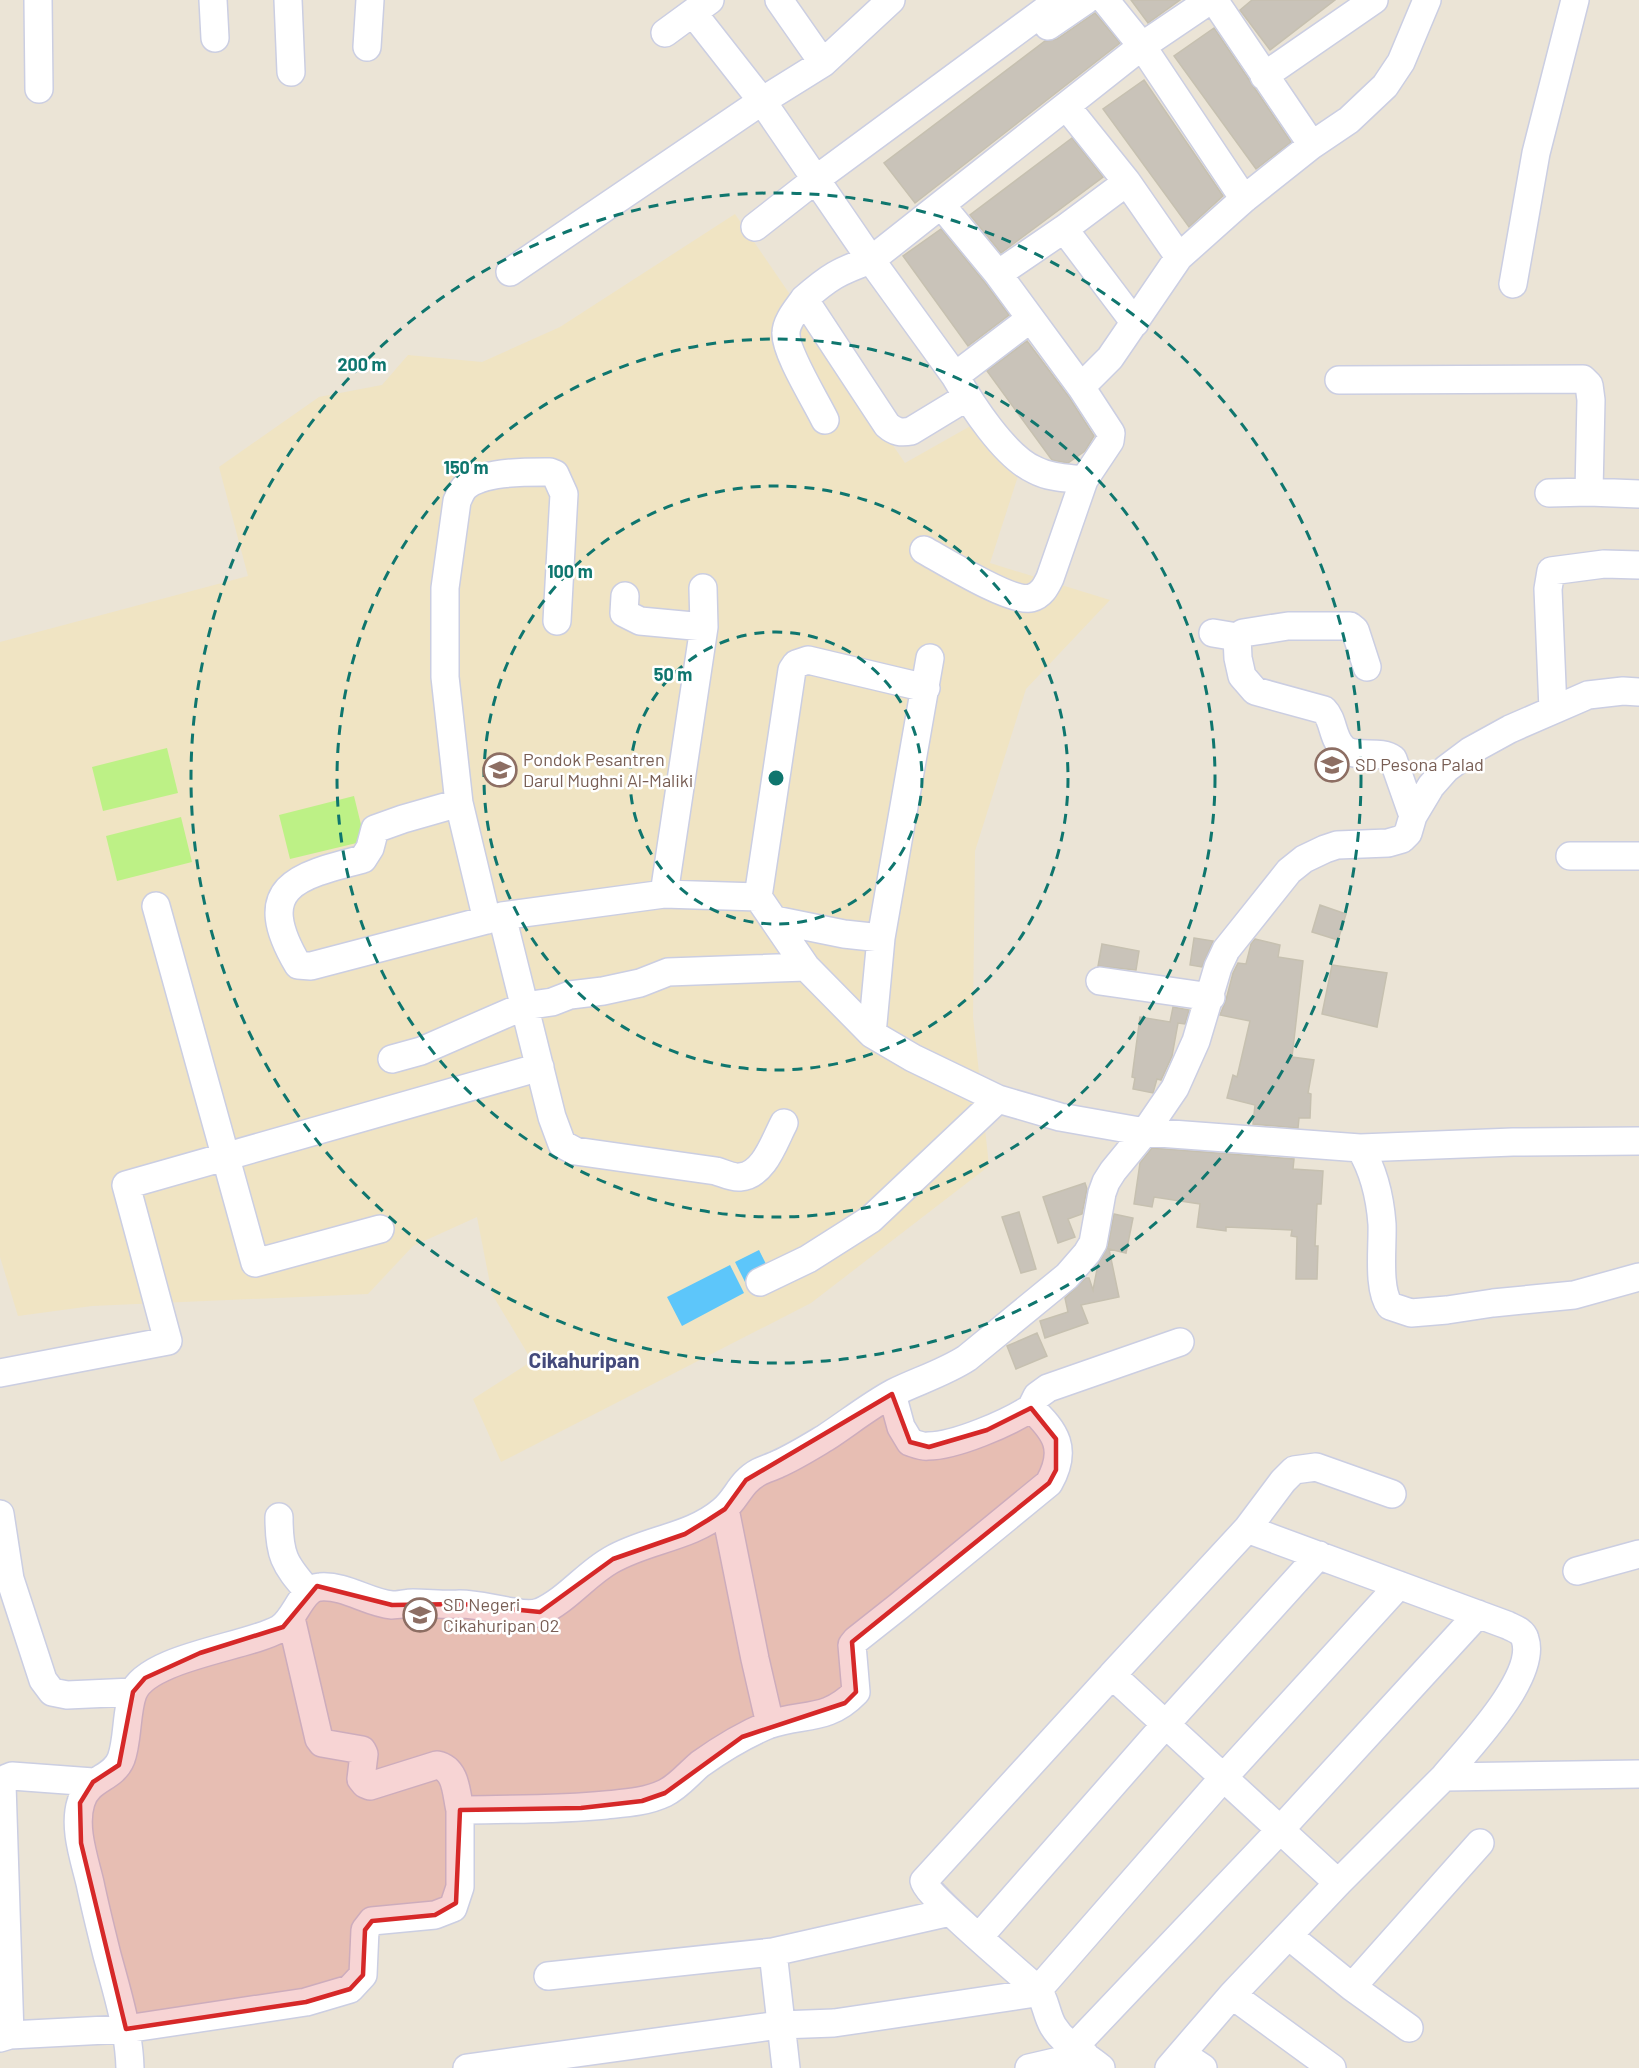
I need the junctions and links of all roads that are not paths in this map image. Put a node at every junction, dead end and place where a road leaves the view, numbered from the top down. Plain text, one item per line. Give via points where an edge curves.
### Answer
1 (38, 0) edge
2 (213, 0) edge
3 (288, 0) edge
4 (370, 0) edge
5 (779, 0) edge
6 (1086, 0) edge
7 (1105, 0) edge
8 (1212, 0) edge
9 (1374, 0) edge
10 (1427, 0) edge
11 (1575, 0) edge
12 (887, 1) edge
13 (702, 7) edge
14 (1050, 12) edge
15 (664, 33) dead end
16 (215, 38) dead end
17 (1142, 46) junction
18 (367, 47) dead end
19 (823, 63) junction
20 (291, 72) dead end
21 (1264, 76) junction
22 (39, 89) dead end
23 (762, 101) junction
24 (1066, 106) junction
25 (1312, 144) junction
26 (1127, 182) junction
27 (819, 186) junction
28 (1244, 199) junction
29 (942, 206) junction
30 (755, 227) dead end
31 (1064, 229) junction
32 (1179, 257) junction
33 (871, 260) junction
34 (510, 272) dead end
35 (998, 274) junction
36 (1513, 284) dead end
37 (804, 299) junction
38 (1030, 319) junction
39 (1135, 323) junction
40 (1339, 380) dead end
41 (961, 386) junction
42 (1081, 387) junction
43 (825, 420) dead end
44 (1084, 480) junction
45 (1589, 492) junction
46 (1549, 493) dead end
47 (1639, 494) edge
48 (924, 550) dead end
49 (1639, 565) edge
50 (703, 588) dead end
51 (625, 596) dead end
52 (557, 621) dead end
53 (704, 627) junction
54 (930, 658) dead end
55 (1367, 667) dead end
56 (926, 688) junction
57 (1639, 692) edge
58 (1553, 710) junction
59 (459, 803) junction
60 (1413, 816) junction
61 (1570, 856) dead end
62 (1639, 856) edge
63 (664, 894) junction
64 (758, 897) junction
65 (156, 906) dead end
66 (495, 918) junction
67 (775, 920) junction
68 (881, 938) junction
69 (806, 967) junction
70 (1100, 981) dead end
71 (1211, 997) junction
72 (524, 1006) junction
73 (872, 1034) junction
74 (392, 1059) dead end
75 (540, 1068) junction
76 (998, 1099) junction
77 (784, 1123) dead end
78 (1145, 1132) junction
79 (1639, 1142) edge
80 (1360, 1148) junction
81 (225, 1156) junction
82 (380, 1229) dead end
83 (1639, 1277) edge
84 (760, 1282) dead end
85 (1180, 1342) dead end
86 (0, 1373) edge
87 (892, 1394) junction
88 (1031, 1408) junction
89 (1392, 1494) dead end
90 (725, 1509) junction
91 (0, 1514) edge
92 (279, 1517) dead end
93 (1247, 1529) junction
94 (1639, 1554) edge
95 (1319, 1555) junction
96 (1577, 1571) dead end
97 (1398, 1585) junction
98 (309, 1591) junction
99 (1478, 1614) junction
100 (291, 1618) junction
101 (1112, 1675) junction
102 (133, 1692) junction
103 (770, 1724) junction
104 (1165, 1725) junction
105 (1639, 1774) edge
106 (1444, 1777) junction
107 (1223, 1778) junction
108 (93, 1782) junction
109 (460, 1810) junction
110 (1280, 1830) junction
111 (1480, 1843) dead end
112 (1338, 1883) junction
113 (950, 1912) junction
114 (1289, 1936) junction
115 (979, 1937) junction
116 (773, 1952) junction
117 (548, 1977) dead end
118 (1352, 1987) junction
119 (1038, 1990) junction
120 (1232, 1995) junction
121 (780, 2025) junction
122 (1409, 2028) dead end
123 (126, 2029) junction
124 (5, 2036) edge
125 (1086, 2057) edge
126 (1185, 2063) edge
127 (130, 2068) edge
128 (467, 2068) edge
129 (786, 2068) edge
130 (1029, 2068) edge
131 (1332, 2068) edge

1 - 22 street
2 - 16 street
3 - 20 street
4 - 18 street
5 - 19 street
6 - 14 street
7 - 17 street
8 - 17 street
8 - 21 street
9 - 21 street
10 - 25 street via 1401,62 1385,86 1349,120
11 - 36 street via 1536,153
12 - 19 street
13 - 15 street
13 - 23 street
14 - 27 street
17 - 24 street
17 - 28 street
19 - 23 street
21 - 25 street
23 - 27 street
23 - 34 street
24 - 26 street
24 - 29 street
25 - 28 street
26 - 31 street
26 - 32 street
27 - 30 street
27 - 33 street
28 - 32 street
29 - 33 street
29 - 35 street
31 - 35 street
31 - 39 street
32 - 39 street
33 - 37 street via 841,271
33 - 41 street
35 - 38 street
37 - 41 street via 893,431 911,431
37 - 43 street via 785,332 791,353
38 - 41 street
38 - 42 street
39 - 42 street via 1110,358
40 - 45 street via 1583,379 1589,385 1592,400
41 - 44 street via 1008,451 1033,470
42 - 44 street via 1111,433 1110,441
44 - 48 street via 1050,578 1043,591 1030,598 994,588
45 - 46 street
45 - 47 street
49 - 58 street via 1604,564 1551,571 1548,589
50 - 53 street
51 - 53 street via 624,612 636,620
52 - 59 street via 564,494 555,474 503,474 474,481 463,489 457,501 445,588 445,677
53 - 63 street
54 - 56 street
55 - 60 street via 1355,630 1350,626 1288,626 1225,635 1238,658 1242,676 1255,691 1323,710 1344,749 1385,754 1393,759
56 - 64 street via 808,660 796,664
56 - 68 street
57 - 58 street via 1587,696
58 - 60 street via 1470,751 1446,769
59 - 66 street
59 - 66 street via 375,829 363,859 315,872 290,885 281,896 279,917 287,944 298,965 311,966
60 - 71 street via 1402,839 1337,845 1304,859 1289,871 1226,950
61 - 62 street
63 - 64 street
63 - 66 street
64 - 67 street
65 - 81 street
66 - 72 street
67 - 68 street
67 - 69 street
68 - 73 street
69 - 72 street via 668,972 603,992
69 - 73 street
70 - 71 street
71 - 78 street via 1175,1088
72 - 74 street via 421,1051
72 - 75 street
73 - 76 street
75 - 77 street via 562,1144 575,1151 738,1177 759,1168
75 - 81 street
76 - 78 street via 1060,1117
76 - 84 street via 872,1219 808,1259
78 - 80 street
78 - 87 street via 1106,1182 1093,1243 1067,1276 967,1358
79 - 80 street
80 - 83 street via 1370,1164 1377,1191 1384,1294 1390,1306 1411,1313 1447,1310 1574,1295
81 - 82 street via 255,1263
81 - 86 street via 126,1185 168,1341
85 - 88 street via 1048,1388 1037,1396
87 - 88 street via 901,1427 910,1442 920,1446 948,1443
87 - 90 street via 824,1438 746,1480
88 - 103 street via 1050,1426 1056,1439 1058,1458 1049,1483 856,1640 852,1646 856,1692 846,1703 828,1713
89 - 93 street via 1316,1467 1294,1470
90 - 98 street via 685,1534 613,1559 540,1612 528,1614 462,1604 392,1605 332,1587 317,1586
90 - 103 street
91 - 102 street via 10,1579 43,1680 52,1692 67,1695
92 - 98 street via 279,1541 285,1561
93 - 95 street
93 - 101 street
94 - 96 street
95 - 97 street
95 - 104 street
97 - 99 street
97 - 107 street
98 - 100 street
99 - 106 street via 1521,1632 1525,1639 1525,1662 1511,1694
99 - 110 street
100 - 102 street via 271,1632 169,1665 145,1678
100 - 109 street via 322,1743 362,1750 361,1779 370,1785 444,1766 452,1774
101 - 104 street
101 - 113 street via 924,1881
102 - 108 street via 119,1764
103 - 109 street via 699,1765 665,1793 642,1801 581,1808
104 - 107 street
104 - 115 street
105 - 106 street
106 - 112 street
107 - 110 street
107 - 119 street
108 - 123 street via 80,1803 81,1844
108 - 124 street via 12,1776 2,1784
109 - 123 street via 460,1887 456,1904 435,1915 372,1921 365,1930 363,1975 350,1989 295,2004
110 - 112 street
110 - 125 street
111 - 118 street
112 - 114 street
113 - 115 street
113 - 116 street
114 - 118 street
114 - 120 street
115 - 119 street
116 - 117 street
116 - 121 street
118 - 122 street
119 - 121 street via 834,2023
119 - 125 street via 1054,2027
120 - 126 street
120 - 131 street
121 - 128 street
121 - 129 street
123 - 124 street
123 - 127 street
125 - 130 street

